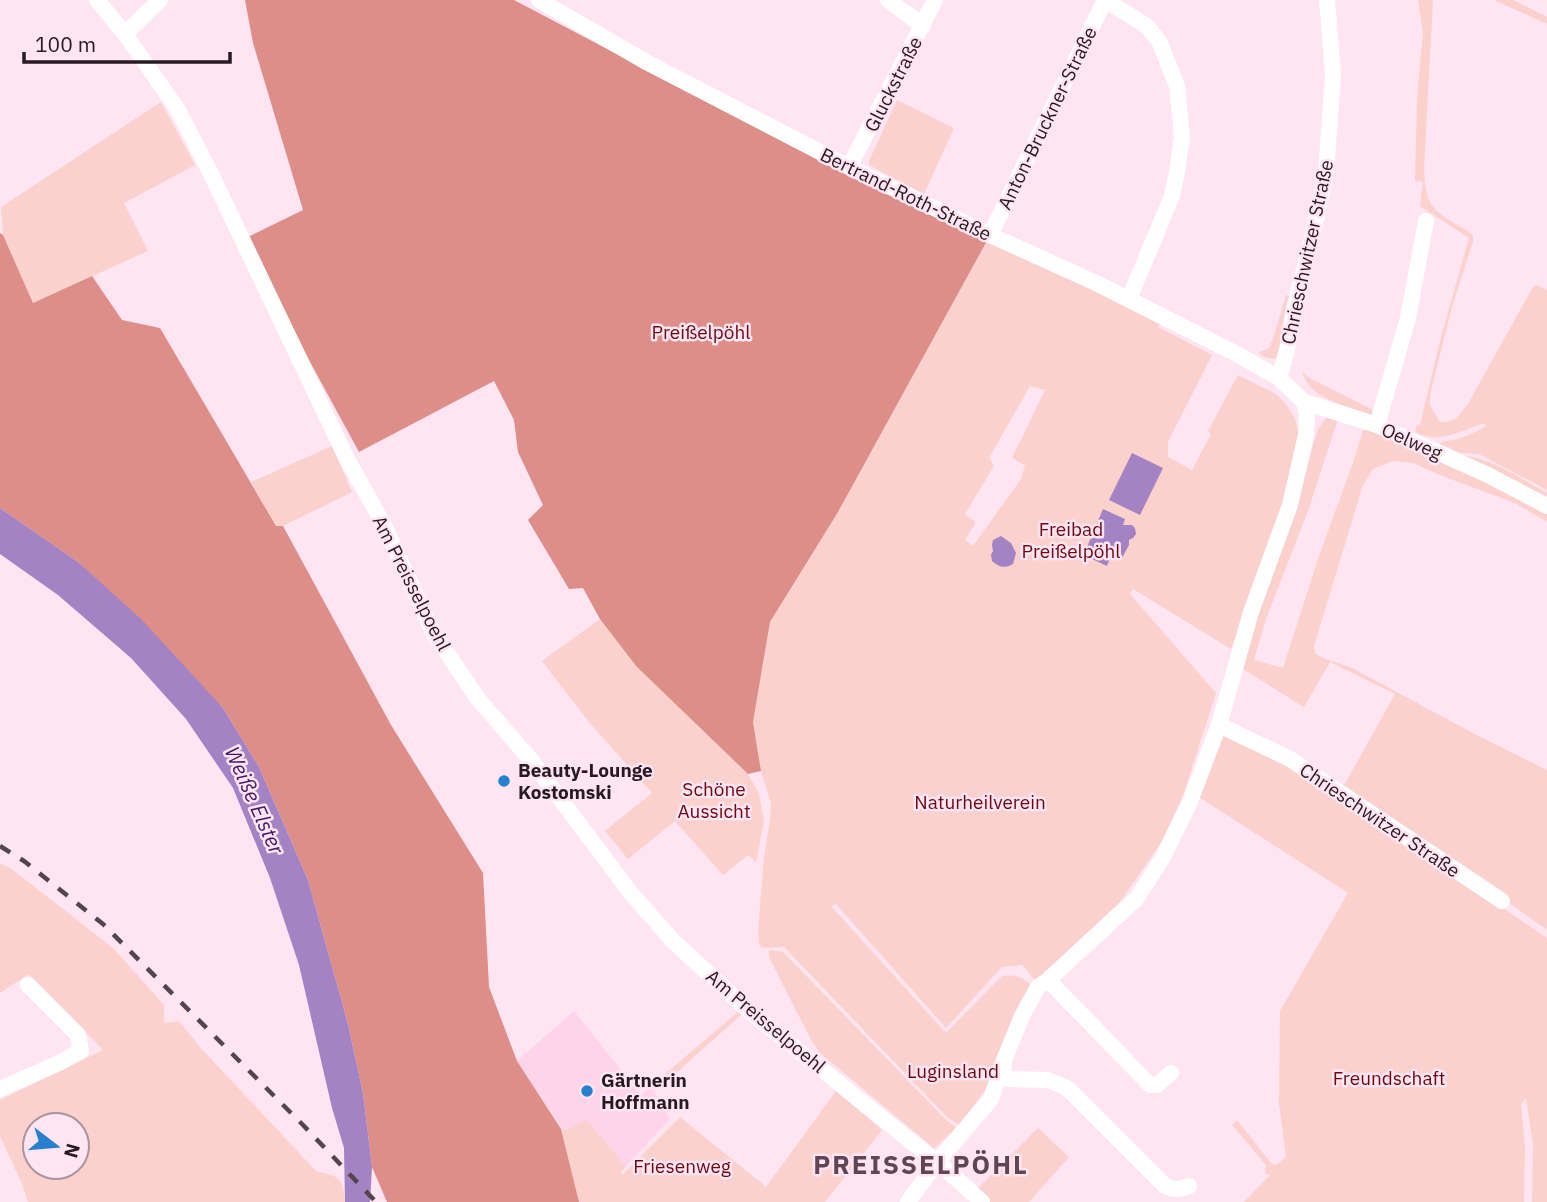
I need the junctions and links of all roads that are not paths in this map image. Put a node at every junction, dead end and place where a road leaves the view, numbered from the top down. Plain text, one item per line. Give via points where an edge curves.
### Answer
1 (97, 0) edge
2 (160, 0) edge
3 (538, 0) edge
4 (888, 0) edge
5 (935, 0) edge
6 (1105, 0) edge
7 (1326, 0) edge
8 (923, 26) junction
9 (125, 34) junction
10 (849, 167) junction
11 (1426, 221) dead end
12 (990, 235) junction
13 (1129, 299) junction
14 (1279, 377) junction
15 (1304, 402) junction
16 (1377, 425) junction
17 (1547, 506) edge
18 (1219, 724) junction
19 (1502, 901) dead end
20 (1048, 980) junction
21 (28, 985) dead end
22 (1004, 1060) junction
23 (1171, 1073) dead end
24 (0, 1089) edge
25 (937, 1162) junction
26 (1188, 1186) dead end
27 (908, 1202) edge
28 (982, 1202) edge

1 - 9 street, Am Preisselpoehl
2 - 9 street
3 - 10 street, Bertrand-Roth-Straße
4 - 8 street
5 - 8 street, Gluckstraße
6 - 12 street, Anton-Bruckner-Straße
6 - 13 street via 1147,26 1159,41 1177,86 1182,136 1172,196
7 - 14 street, Chrieschwitzer Straße via 1333,75 1326,173
8 - 10 street, Gluckstraße
9 - 25 street, Am Preisselpoehl via 178,110 433,632 478,699 673,941 748,1010
10 - 12 street, Bertrand-Roth-Straße
11 - 16 street via 1408,318
12 - 13 street, Bertrand-Roth-Straße
13 - 14 street, Bertrand-Roth-Straße
14 - 15 street, Oelweg
15 - 16 street, Oelweg
15 - 18 street via 1306,435 1290,505 1251,612
16 - 17 street, Oelweg
18 - 19 street, Chrieschwitzer Straße via 1290,759
18 - 20 street via 1189,804 1163,859 1137,898
20 - 22 street via 1038,987 1022,1016
20 - 23 street via 1150,1084 1157,1085
21 - 24 street via 78,1035 81,1051
22 - 25 street via 991,1099
22 - 26 street via 1005,1077 1048,1080 1067,1088 1165,1186 1180,1190
25 - 27 street
25 - 28 street, Am Preisselpoehl

